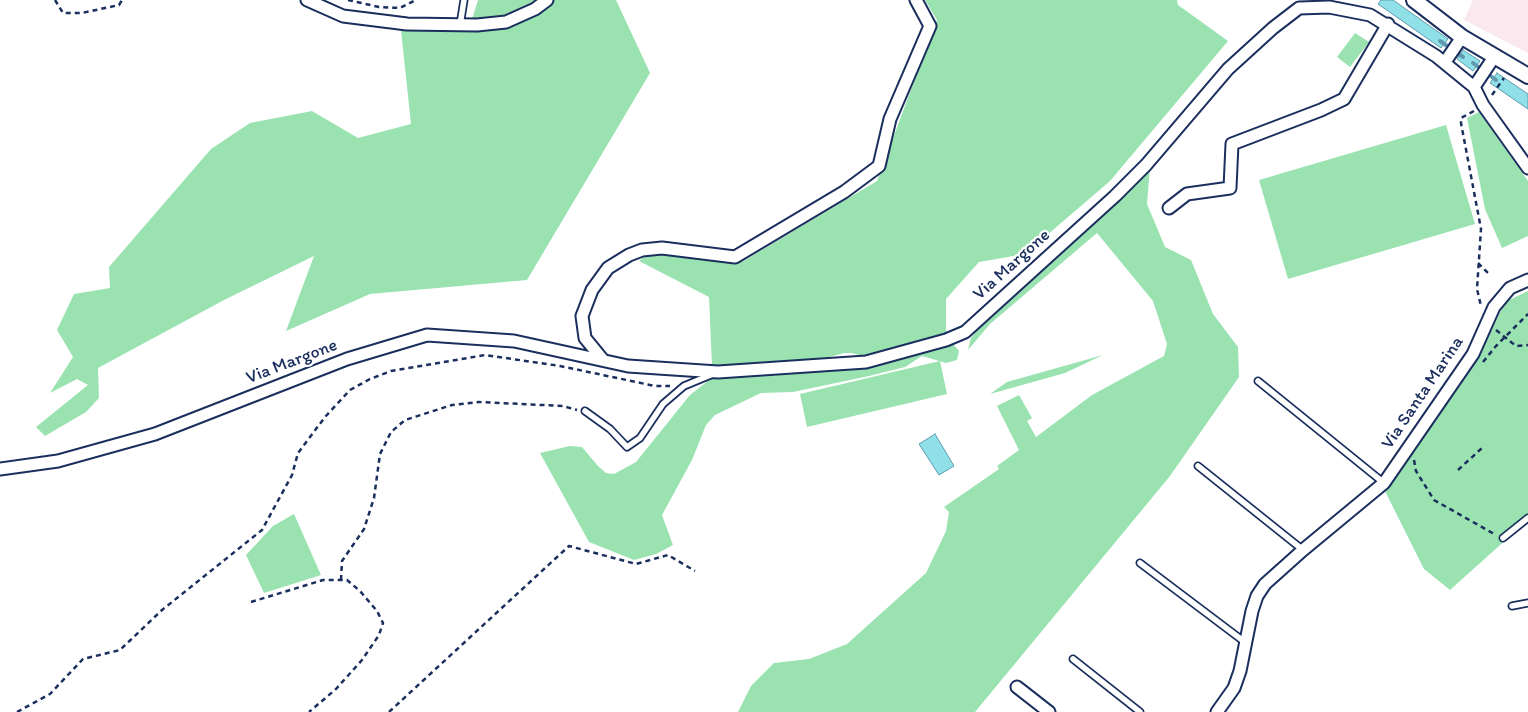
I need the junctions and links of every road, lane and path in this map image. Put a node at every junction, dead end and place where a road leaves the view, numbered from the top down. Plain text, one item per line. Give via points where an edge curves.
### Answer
1 (55, 0) edge
2 (122, 0) edge
3 (307, 0) edge
4 (348, 0) edge
5 (416, 0) edge
6 (464, 0) edge
7 (547, 0) edge
8 (916, 0) edge
9 (1414, 0) edge
10 (1326, 3) edge
11 (1388, 24) junction
12 (460, 25) junction
13 (1453, 50) junction
14 (1488, 67) junction
15 (1528, 76) edge
16 (1504, 78) dead end
17 (1474, 87) junction
18 (1490, 97) dead end
19 (1477, 109) dead end
20 (1528, 168) edge
21 (1170, 208) dead end
22 (1478, 263) junction
23 (1488, 273) dead end
24 (1528, 280) edge
25 (1485, 314) junction
26 (1528, 314) edge
27 (1504, 337) junction
28 (1528, 345) edge
29 (603, 360) junction
30 (1480, 366) dead end
31 (718, 372) junction
32 (1258, 381) dead end
33 (684, 386) junction
34 (585, 412) joint
35 (1482, 448) dead end
36 (1417, 452) dead end
37 (1198, 466) dead end
38 (0, 469) edge
39 (1458, 470) dead end
40 (1384, 483) junction
41 (1528, 518) edge
42 (1503, 538) joint
43 (1303, 550) junction
44 (1140, 563) dead end
45 (695, 571) dead end
46 (342, 580) junction
47 (251, 602) dead end
48 (1528, 603) edge
49 (1512, 606) dead end
50 (1246, 643) junction
51 (1073, 659) dead end
52 (1016, 687) dead end
53 (17, 712) edge
54 (308, 712) edge
55 (389, 712) edge
56 (1049, 712) edge
57 (1140, 712) edge
58 (1217, 712) edge

1 - 2 path via 63,13 82,14 119,5
3 - 12 street via 343,16 406,24
4 - 5 path via 400,8
6 - 12 lane
7 - 12 street via 506,22
8 - 29 street via 930,26 890,120 879,166 844,192 735,257 662,248 642,250 608,268 592,290 582,316 585,338
9 - 13 street
10 - 11 street, Via Margone via 1374,16
10 - 31 street, Via Margone via 1299,8 1228,69 1146,165 1115,196 965,332 866,362
11 - 13 street, Via Margone
11 - 21 street via 1344,99 1232,144 1230,188 1187,194
13 - 14 street
13 - 17 street, Via Margone
14 - 15 street
14 - 17 street
16 - 18 path
17 - 20 street via 1482,105
19 - 22 path via 1461,118 1461,123 1481,229
22 - 23 path
22 - 25 path via 1477,290
24 - 25 street, Via Santa Marina via 1510,288
25 - 27 path
25 - 40 street, Via Santa Marina via 1474,354
26 - 27 path
27 - 28 path via 1516,346
27 - 30 path
29 - 31 street, Via Margone via 628,366
29 - 38 street, Via Margone via 514,341 426,335 347,359 155,434 58,461
31 - 33 lane
32 - 40 lane
33 - 34 lane via 663,404 640,438 627,447 610,429
33 - 53 path via 655,386 560,366 484,355 391,371 370,379 350,390 298,453 292,475 262,530 162,610 120,650 84,659 50,694
34 - 46 path via 563,406 479,402 452,405 405,420 390,432 380,454 374,498 364,529 342,561
35 - 39 path
36 - 42 path via 1413,459 1416,471 1434,500
37 - 43 lane
40 - 43 street, Via Santa Marina
41 - 42 lane
43 - 50 street, Via Santa Marina via 1265,584 1257,596
44 - 50 lane
45 - 55 path via 668,555 636,564 569,546
46 - 47 path via 323,580
46 - 54 path via 347,580 360,591 377,611 382,623 379,635 336,689
48 - 49 lane
50 - 58 street, Via Santa Marina via 1234,688
51 - 57 lane
52 - 56 street

